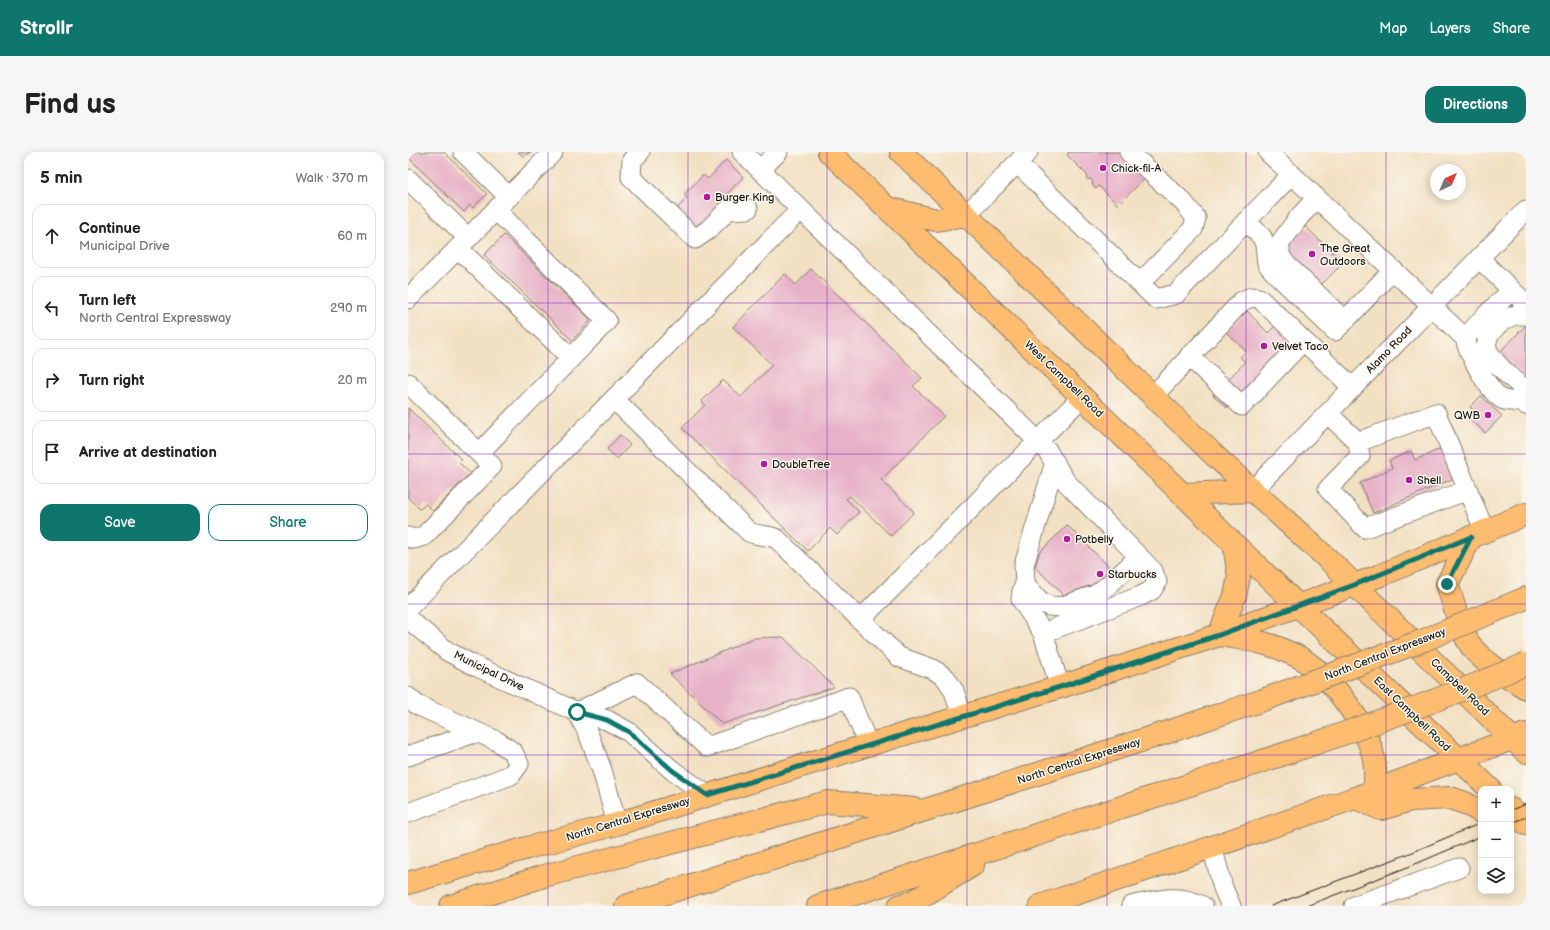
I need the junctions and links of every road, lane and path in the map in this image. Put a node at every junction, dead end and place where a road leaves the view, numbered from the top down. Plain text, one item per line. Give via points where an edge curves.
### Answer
1 (463, 152) edge
2 (553, 152) edge
3 (640, 152) edge
4 (742, 152) edge
5 (778, 152) edge
6 (829, 152) edge
7 (901, 152) edge
8 (1129, 152) edge
9 (1268, 152) edge
10 (1022, 157) edge
11 (760, 170) junction
12 (1291, 174) junction
13 (408, 179) edge
14 (1316, 199) junction
15 (502, 203) junction
16 (886, 207) junction
17 (748, 209) dead end
18 (800, 210) junction
19 (1526, 210) edge
20 (966, 215) junction
21 (1246, 221) junction
22 (463, 243) junction
23 (1479, 258) junction
24 (1394, 270) junction
25 (1140, 283) junction
26 (1512, 290) junction
27 (408, 299) edge
28 (1526, 304) edge
29 (1432, 307) junction
30 (1526, 315) edge
31 (1345, 321) junction
32 (1465, 338) junction
33 (1304, 341) junction
34 (1189, 356) junction
35 (571, 358) junction
36 (408, 383) edge
37 (1353, 388) junction
38 (1153, 396) junction
39 (1082, 397) junction
40 (614, 399) junction
41 (1524, 403) edge
42 (1328, 414) junction
43 (1038, 441) junction
44 (1358, 442) junction
45 (479, 453) junction
46 (1055, 462) junction
47 (1468, 490) junction
48 (1252, 491) junction
49 (1182, 494) junction
50 (1526, 514) edge
51 (1478, 535) junction
52 (408, 537) edge
53 (1234, 544) junction
54 (1139, 557) junction
55 (1025, 584) junction
56 (1354, 585) junction
57 (1517, 602) edge
58 (1299, 606) junction
59 (408, 608) edge
60 (408, 619) edge
61 (860, 620) junction
62 (1043, 632) junction
63 (1219, 635) junction
64 (1526, 664) edge
65 (1060, 687) junction
66 (1526, 688) edge
67 (411, 703) edge
68 (577, 712) junction
69 (962, 716) junction
70 (477, 732) junction
71 (1522, 741) edge
72 (868, 745) junction
73 (408, 756) edge
74 (1460, 759) junction
75 (1487, 786) edge
76 (707, 795) junction
77 (1365, 795) junction
78 (926, 810) junction
79 (1478, 810) edge
80 (1514, 812) edge
81 (408, 813) edge
82 (617, 824) junction
83 (1526, 824) edge
84 (1514, 829) edge
85 (1526, 835) edge
86 (1212, 846) junction
87 (1003, 847) junction
88 (1459, 868) dead end
89 (408, 883) edge
90 (1070, 902) edge
91 (451, 906) edge
92 (626, 906) edge
93 (818, 906) edge
94 (899, 906) edge
95 (1040, 906) edge
96 (1131, 906) edge
97 (1204, 906) edge
98 (1231, 906) edge
99 (1354, 906) edge

1 - 15 street
2 - 15 street
3 - 17 street via 632,160 631,177 695,239 728,210
4 - 11 street
5 - 11 street
6 - 16 main road, West Campbell Road
7 - 20 main road
8 - 25 street via 1196,218 1193,229
9 - 12 street
10 - 20 street
10 - 25 street
11 - 18 street
12 - 14 street
12 - 21 street
13 - 22 street
14 - 24 street
14 - 31 street via 1280,243 1280,255 1286,264
15 - 22 street
15 - 35 street via 607,321
16 - 20 main road via 936,220
16 - 39 main road, West Campbell Road
18 - 40 street
18 - 43 street
19 - 23 street, Alamo Road
20 - 38 main road
21 - 25 street via 1176,294 1156,299
21 - 31 street via 1266,244 1267,263 1273,271 1335,331
22 - 27 street
22 - 35 street
23 - 26 street
23 - 29 street, Alamo Road
24 - 29 street
24 - 31 street
26 - 28 street
26 - 32 street
29 - 32 street
29 - 37 street, Alamo Road
30 - 41 street via 1504,320 1494,328 1488,339 1487,350 1523,388
32 - 41 street via 1471,357 1489,386 1503,399
33 - 34 street via 1259,298 1251,297 1242,301
33 - 34 street via 1242,406
33 - 37 street
34 - 38 street
35 - 45 street
36 - 45 street
37 - 42 street, Alamo Road
38 - 48 main road
39 - 43 street
39 - 49 main road, West Campbell Road
40 - 59 street
40 - 61 street via 749,532 757,536 770,535 778,539
42 - 44 street
42 - 48 street, Alamo Road
43 - 46 street
43 - 61 street
44 - 47 street via 1436,413
44 - 47 street via 1360,456 1328,489 1365,528
45 - 52 street via 492,466 424,536 414,539
46 - 54 street via 1066,482
46 - 55 street via 1024,565
47 - 51 street
48 - 49 main road
48 - 56 main road
49 - 53 main road, West Campbell Road
50 - 51 main road, North Central Expressway
51 - 56 main road, North Central Expressway
51 - 66 main road via 1447,584 1465,634 1474,650
53 - 58 main road, West Campbell Road
53 - 63 main road via 1239,577 1236,596
54 - 55 street via 1095,595 1060,607 1040,602
54 - 62 street via 1153,570 1157,582 1152,590
55 - 62 street via 1021,599
56 - 58 main road, North Central Expressway
56 - 71 main road, Campbell Road
57 - 78 main road, North Central Expressway, bridge via 1263,700
58 - 63 main road, North Central Expressway
58 - 74 main road, East Campbell Road
60 - 68 street, Municipal Drive via 447,651
61 - 69 street via 899,657 933,669 946,678 954,691
62 - 65 street
63 - 65 main road, North Central Expressway
63 - 77 main road via 1268,644 1285,650 1309,663 1326,679 1352,710 1369,741 1374,756
64 - 87 main road, bridge via 1369,725
65 - 69 main road, North Central Expressway
67 - 70 street
68 - 72 street via 637,683 707,747 849,697
68 - 76 street, Municipal Drive via 607,720 629,732 672,770
68 - 82 street via 602,770
69 - 72 main road, North Central Expressway
70 - 73 street
70 - 81 street via 513,752 519,764 510,775
71 - 74 main road
72 - 76 main road, North Central Expressway
74 - 75 main road, East Campbell Road
74 - 77 main road
76 - 82 main road, North Central Expressway
77 - 79 main road via 1381,810 1410,800 1450,798
77 - 86 main road
78 - 91 main road via 828,802 544,876
78 - 92 main road, North Central Expressway
80 - 83 main road
82 - 89 main road, North Central Expressway
84 - 85 main road
86 - 90 main road
86 - 98 street via 1223,888
87 - 93 main road
87 - 94 main road via 916,900
88 - 99 street
90 - 95 main road
96 - 97 street via 1182,898

